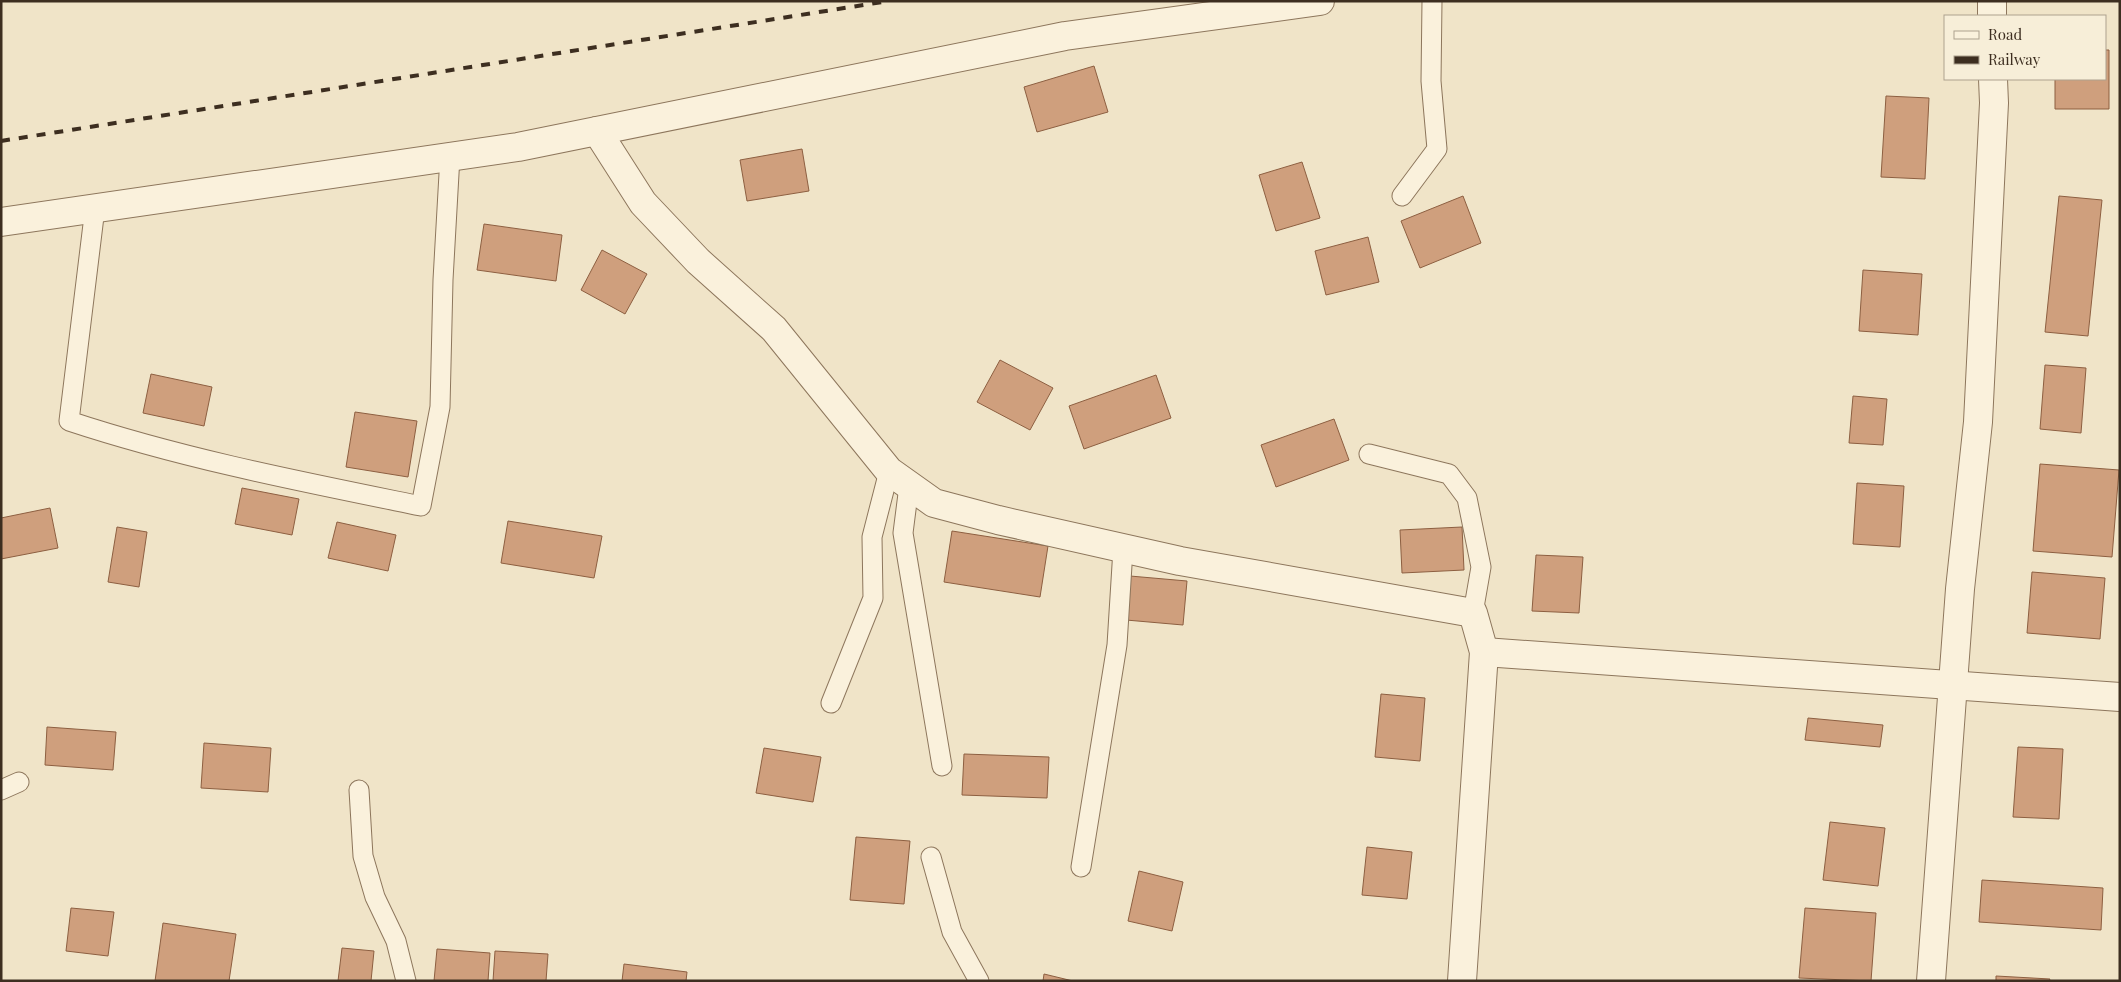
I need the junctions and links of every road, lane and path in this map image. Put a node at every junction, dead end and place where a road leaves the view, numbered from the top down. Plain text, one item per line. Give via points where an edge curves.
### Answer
1 (1320, 1) edge
2 (1432, 1) edge
3 (1992, 1) edge
4 (1992, 15) edge
5 (1993, 80) edge
6 (597, 131) junction
7 (450, 156) junction
8 (1402, 196) dead end
9 (95, 208) junction
10 (1, 222) edge
11 (1369, 454) dead end
12 (899, 478) junction
13 (1123, 549) junction
14 (1473, 614) junction
15 (1484, 652) junction
16 (1952, 686) junction
17 (2120, 698) edge
18 (831, 703) dead end
19 (942, 766) dead end
20 (19, 782) dead end
21 (1, 790) edge
22 (359, 790) dead end
23 (932, 858) dead end
24 (1081, 867) dead end
25 (406, 981) edge
26 (979, 981) edge
27 (1462, 981) edge
28 (1930, 981) edge

1 - 6 street via 1065,36
2 - 8 lane via 1431,81 1437,149
3 - 4 street
5 - 16 street via 1978,422
6 - 7 street via 518,147
6 - 12 street via 643,203 698,261 774,329
7 - 9 street
7 - 9 lane via 440,407 421,506 263,474 69,421
9 - 10 street
11 - 14 lane via 1448,474 1467,498 1481,567
12 - 13 street via 934,503
12 - 18 lane via 872,537 873,598
12 - 19 lane via 903,533
13 - 14 street
13 - 24 lane via 1117,645
14 - 15 street
15 - 16 street
15 - 27 street
16 - 17 street
16 - 28 street
20 - 21 lane
22 - 25 lane via 363,856 375,897 396,941
23 - 26 lane via 952,932

